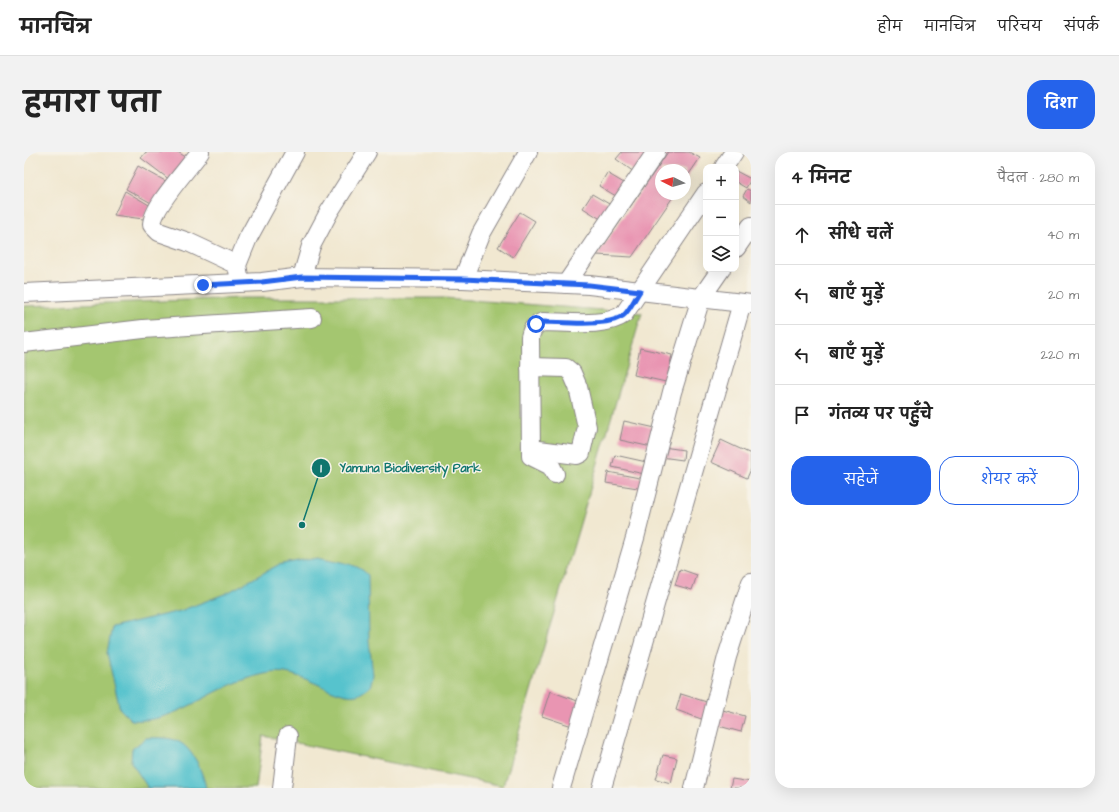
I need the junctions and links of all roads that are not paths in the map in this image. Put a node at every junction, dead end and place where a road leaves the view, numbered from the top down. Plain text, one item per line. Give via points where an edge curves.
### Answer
1 (200, 152) edge
2 (295, 152) edge
3 (367, 152) edge
4 (528, 152) edge
5 (656, 152) edge
6 (734, 152) edge
7 (726, 164) edge
8 (703, 197) edge
9 (751, 226) edge
10 (739, 244) edge
11 (719, 272) edge
12 (239, 274) junction
13 (302, 277) junction
14 (463, 279) junction
15 (566, 284) junction
16 (640, 291) junction
17 (24, 293) edge
18 (701, 298) junction
19 (747, 303) edge
20 (312, 318) dead end
21 (24, 342) edge
22 (530, 366) junction
23 (531, 449) junction
24 (555, 474) dead end
25 (751, 582) edge
26 (288, 736) dead end
27 (282, 788) edge
28 (561, 788) edge
29 (602, 788) edge
30 (694, 788) edge

1 - 12 street via 169,192 152,218 152,225 160,232 188,242
2 - 12 street via 248,238
3 - 13 street via 311,246
4 - 14 street via 481,234
5 - 15 street
6 - 7 street
8 - 16 street
9 - 10 street
11 - 18 street
12 - 13 street via 262,282
12 - 17 street via 164,288
13 - 14 street
14 - 15 street
15 - 16 street
16 - 18 street
16 - 22 street via 617,320 536,324 530,337
18 - 19 street
18 - 28 street via 672,392 635,538
19 - 29 street
20 - 21 street via 143,329
22 - 23 street
22 - 23 street via 566,368 572,373 578,387 587,427 581,453
23 - 24 street via 531,456 551,466
25 - 30 street via 727,657
26 - 27 street

